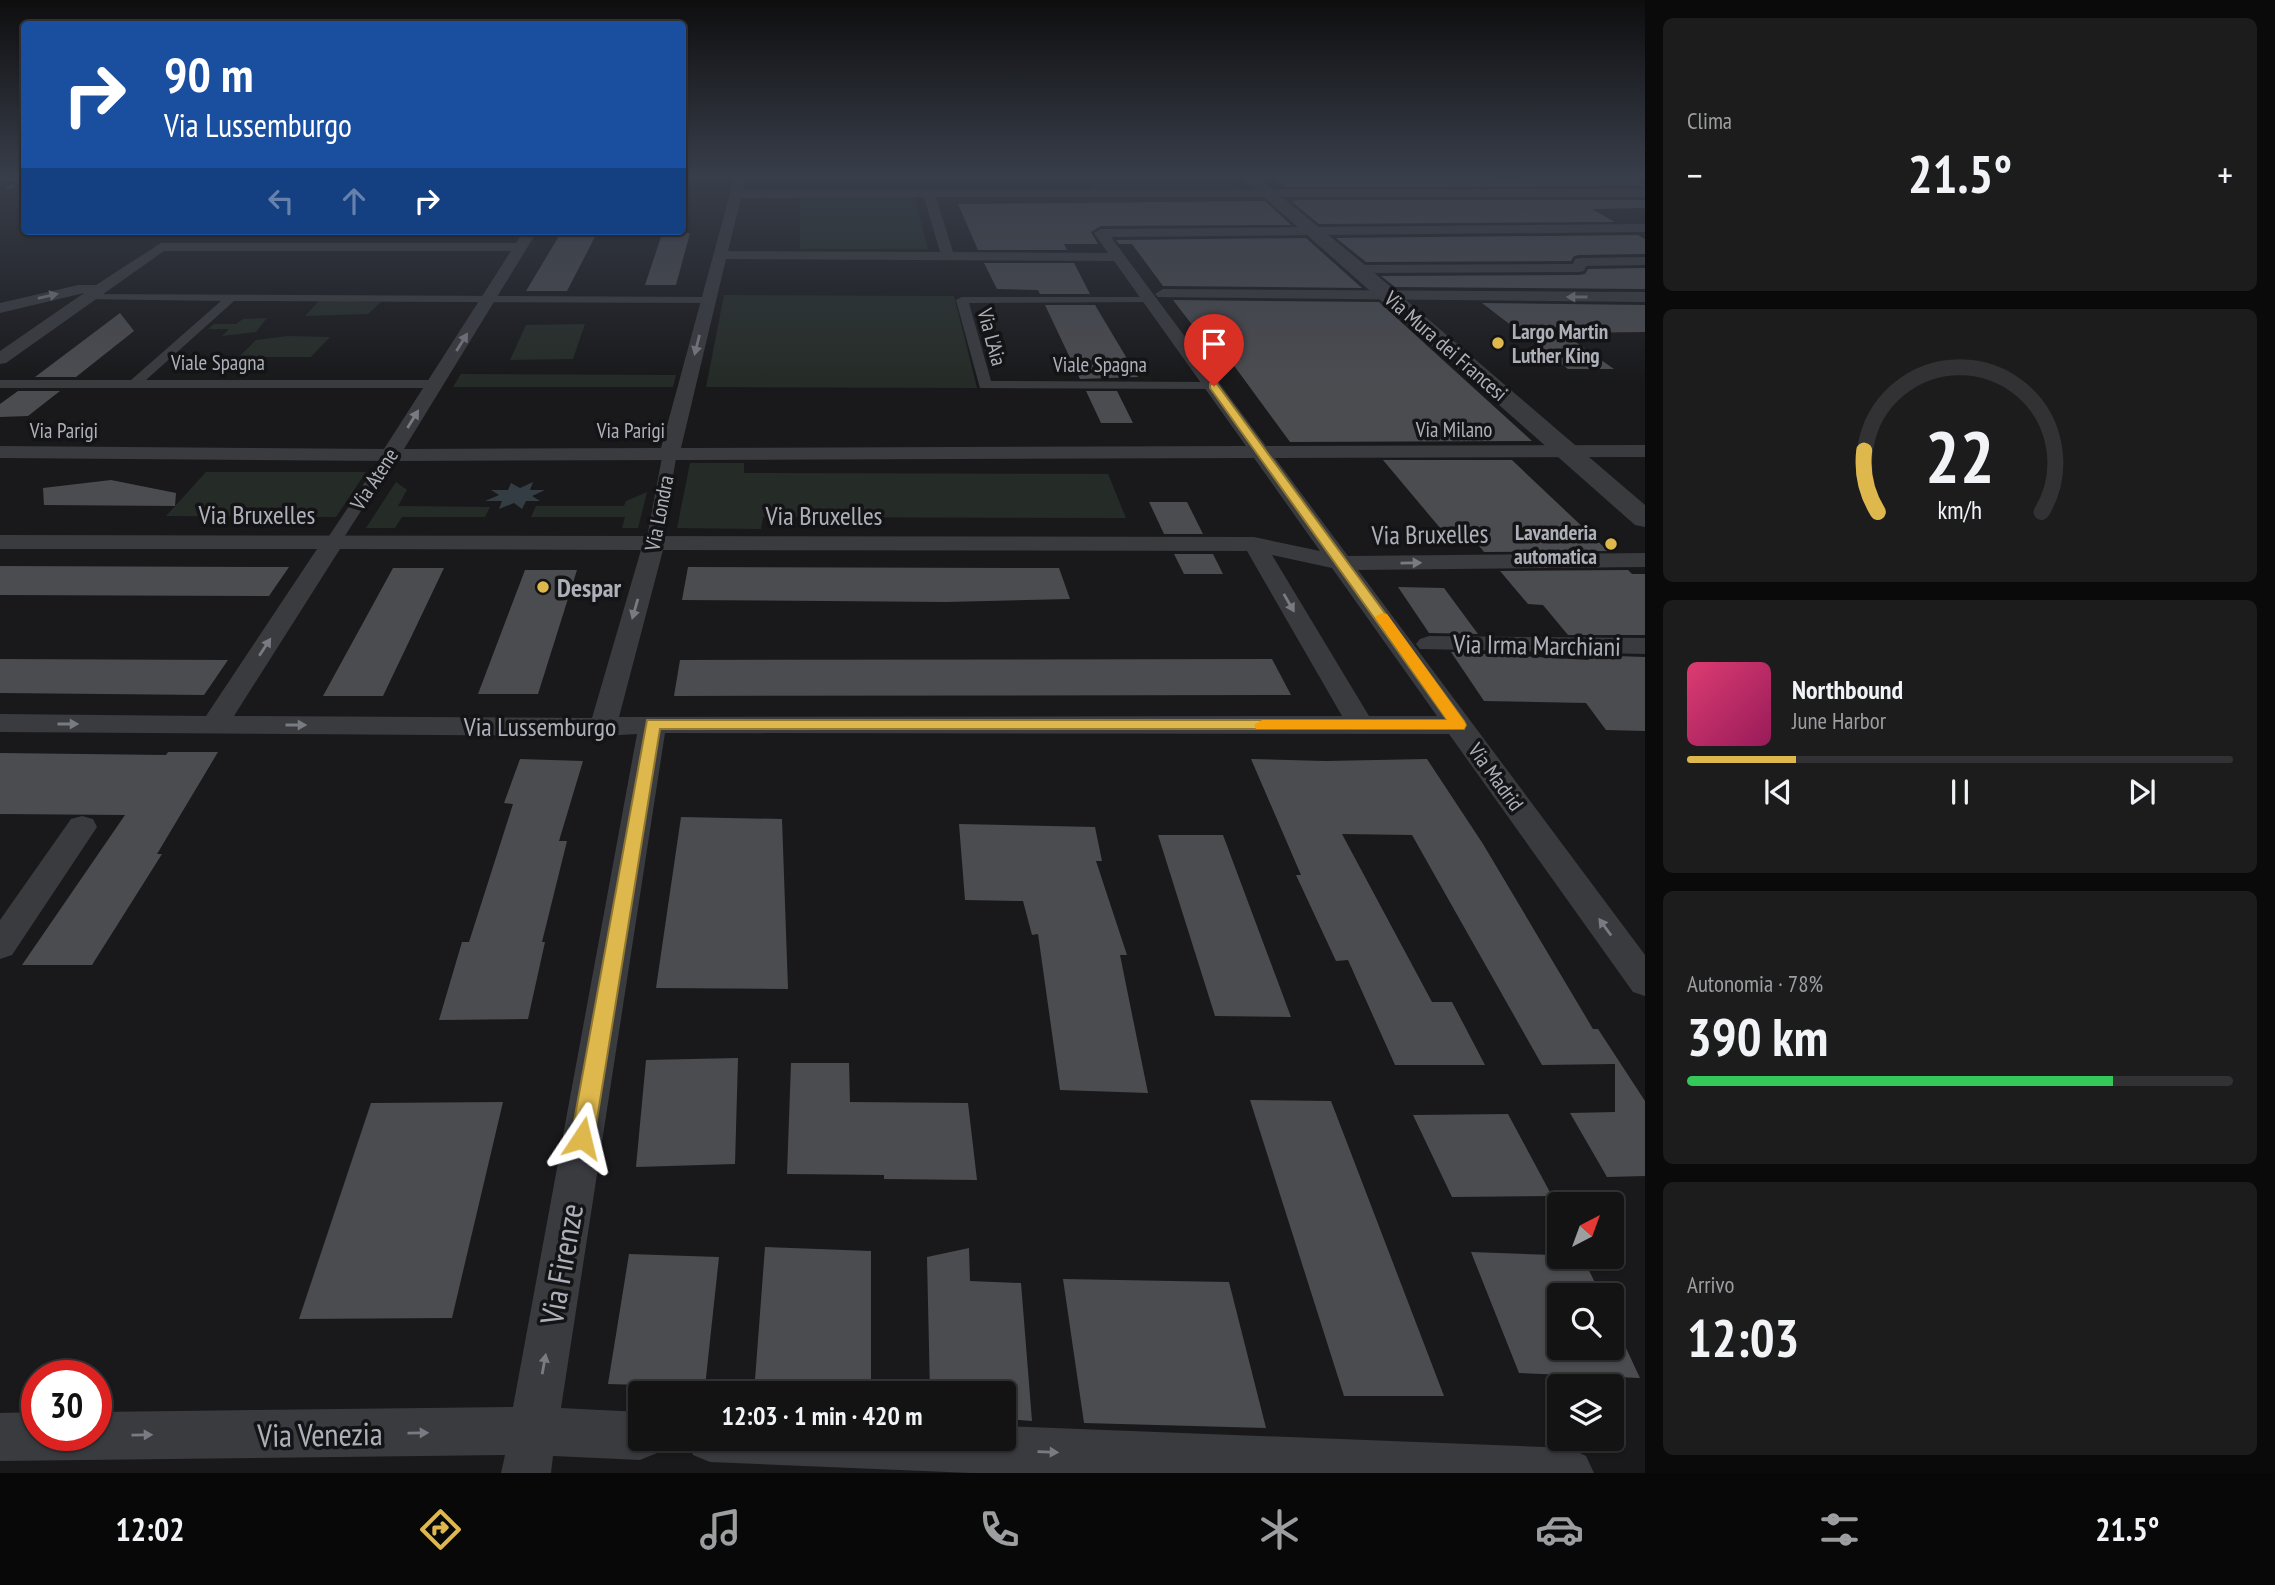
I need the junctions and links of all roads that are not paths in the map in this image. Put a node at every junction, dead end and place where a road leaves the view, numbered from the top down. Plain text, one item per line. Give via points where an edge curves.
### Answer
1 (278, 244) edge
2 (444, 244) edge
3 (522, 244) edge
4 (723, 244) edge
5 (944, 244) edge
6 (1110, 244) edge
7 (1326, 244) edge
8 (520, 247) junction
9 (720, 255) junction
10 (948, 257) junction
11 (1120, 257) junction
12 (1645, 261) edge
13 (1359, 269) junction
14 (92, 293) junction
15 (1386, 294) junction
16 (1157, 297) junction
17 (1645, 297) edge
18 (231, 298) junction
19 (488, 299) junction
20 (708, 300) junction
21 (0, 308) edge
22 (0, 359) edge
23 (135, 383) junction
24 (0, 384) edge
25 (435, 384) junction
26 (985, 385) joint
27 (1214, 386) junction
28 (1645, 451) edge
29 (0, 452) edge
30 (670, 452) junction
31 (1568, 452) junction
32 (1262, 453) junction
33 (390, 455) junction
34 (1645, 519) edge
35 (0, 542) edge
36 (333, 542) junction
37 (654, 543) junction
38 (1254, 544) junction
39 (1645, 561) edge
40 (1342, 563) junction
41 (1429, 644) dead end
42 (1645, 646) edge
43 (0, 723) edge
44 (653, 724) junction
45 (214, 725) junction
46 (1361, 725) junction
47 (1458, 725) junction
48 (603, 727) junction
49 (82, 827) dead end
50 (0, 946) edge
51 (1645, 982) edge
52 (0, 1437) edge
53 (628, 1438) edge
54 (1016, 1450) edge
55 (529, 1452) edge
56 (1569, 1473) edge

1 - 14 street via 161,247
2 - 8 street
3 - 8 street, Via Atene
4 - 9 street, Via Londra
5 - 10 street
6 - 11 street, Via Madrid
7 - 13 street, Via Mura dei Francesi
8 - 19 street, Via Atene
9 - 10 street
9 - 20 street, Via Londra
10 - 11 street
11 - 16 street, Via Madrid
12 - 13 street via 1580,262 1579,268
13 - 15 street, Via Mura dei Francesi
14 - 18 street
21 -> 14 street via 78,289
14 - 22 street
15 - 16 street
17 -> 15 street
15 - 31 street, Via Mura dei Francesi
16 - 26 street, Via L'Aia via 962,300
16 - 27 street, Via Madrid
18 - 19 street
18 - 23 street
19 - 20 street
25 -> 19 street, Via Atene
20 -> 30 street, Via Londra
23 - 24 street, Viale Spagna
23 - 25 street, Viale Spagna
33 -> 25 street, Via Atene
26 - 27 street, Viale Spagna
27 - 32 street, Via Madrid
28 - 31 street, Via Milano
29 - 33 street, Via Parigi
30 - 32 street, Via Parigi
30 - 33 street, Via Parigi
30 - 37 street, Via Londra
31 - 32 street, Via Milano
31 - 34 street, Via Mura dei Francesi
32 - 40 street, Via Madrid
33 - 36 street, Via Atene
35 - 36 street, Via Bruxelles
36 - 37 street, Via Bruxelles
45 -> 36 street, Via Atene
37 - 38 street, Via Bruxelles
37 -> 48 street, Via Londra
38 - 40 street, Via Bruxelles
38 -> 46 street
40 -> 39 street, Via Bruxelles
40 - 47 street, Via Madrid
41 - 42 street, Via Irma Marchiani
43 -> 45 street, Via Lussemburgo
44 - 46 street, Via Lussemburgo
44 - 48 street, Via Lussemburgo
55 -> 44 street, Via Firenze
45 -> 48 street, Via Lussemburgo
46 - 47 street, Via Lussemburgo
51 -> 47 street, Via Madrid
49 - 50 street
52 -> 55 street, Via Venezia
53 - 55 street, Via Venezia
54 -> 56 street

